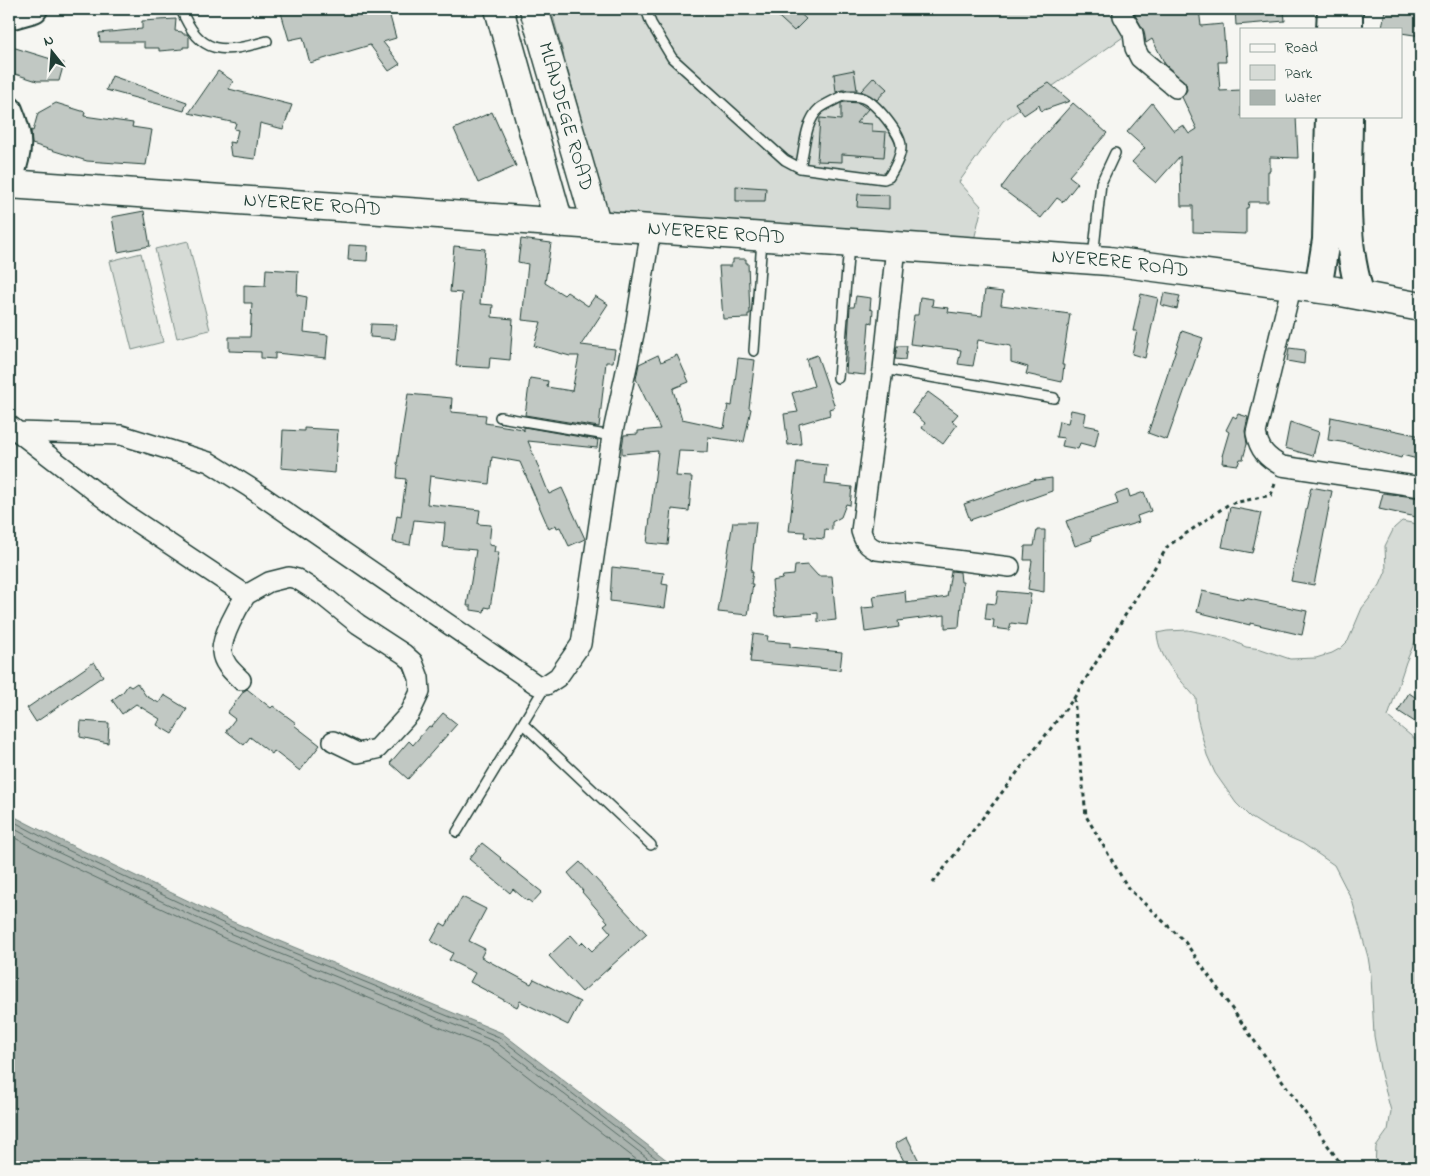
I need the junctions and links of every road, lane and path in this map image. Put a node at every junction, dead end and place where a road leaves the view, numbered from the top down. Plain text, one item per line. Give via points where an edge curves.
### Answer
1 (34, 9) edge
2 (181, 9) edge
3 (499, 9) edge
4 (534, 9) edge
5 (646, 9) edge
6 (1123, 9) edge
7 (1331, 9) edge
8 (1349, 9) edge
9 (9, 16) edge
10 (1330, 28) edge
11 (1349, 28) edge
12 (267, 41) dead end
13 (1176, 88) dead end
14 (9, 110) edge
15 (1329, 118) edge
16 (1349, 118) edge
17 (1115, 153) dead end
18 (800, 168) junction
19 (9, 180) edge
20 (9, 184) edge
21 (559, 223) junction
22 (597, 226) junction
23 (650, 229) junction
24 (763, 237) junction
25 (849, 242) junction
26 (896, 247) junction
27 (1093, 260) junction
28 (1305, 286) junction
29 (1361, 295) junction
30 (1421, 307) edge
31 (754, 351) dead end
32 (882, 369) junction
33 (838, 378) dead end
34 (1054, 398) dead end
35 (500, 417) dead end
36 (13, 429) edge
37 (612, 436) junction
38 (1282, 466) junction
39 (1421, 487) edge
40 (1010, 567) dead end
41 (246, 595) junction
42 (241, 680) dead end
43 (546, 685) junction
44 (1074, 698) junction
45 (523, 724) junction
46 (333, 741) dead end
47 (457, 832) dead end
48 (651, 845) dead end
49 (933, 883) dead end
50 (1343, 1167) edge

1 - 9 main road
2 - 12 lane via 196,36 216,49
3 - 21 main road, MLANDEGE ROAD
4 - 22 main road, MLANDEGE ROAD
5 - 18 lane via 672,58 785,160
6 - 13 street via 1140,58
7 - 10 main road
8 - 11 main road
14 - 19 main road via 14,121 18,153
15 - 28 main road via 1326,240
16 - 29 main road via 1349,235
17 - 27 lane via 1101,183
18 - 18 lane via 884,179 889,176 902,149 901,143 885,116 872,104 863,98 844,96 820,109 812,118
20 - 21 main road, NYERERE ROAD
21 - 22 main road, NYERERE ROAD
22 - 23 main road, NYERERE ROAD
23 - 24 main road, NYERERE ROAD
23 - 37 street via 634,334
24 - 25 main road, NYERERE ROAD
24 - 31 lane
25 - 26 main road, NYERERE ROAD
25 - 33 lane
26 - 27 main road, NYERERE ROAD
26 - 32 street
27 - 28 main road, NYERERE ROAD
28 - 29 main road, NYERERE ROAD
28 - 38 street via 1256,433 1263,452
29 - 30 main road, NYERERE ROAD
32 - 34 lane
32 - 40 street via 861,531 864,540 877,550
35 - 37 lane
36 - 41 street via 123,513
36 - 43 street via 121,435 209,462 537,685
37 - 43 street via 581,644 558,677
38 - 39 street
38 - 44 path via 1271,495 1229,504 1168,546
41 - 42 street via 235,611 222,652 228,667
41 - 46 street via 276,580 288,577 297,580 414,662 420,692 410,713 377,748 358,753
43 - 45 lane
44 - 49 path
44 - 50 path via 1086,816 1128,888 1185,942
45 - 47 lane
45 - 48 lane

